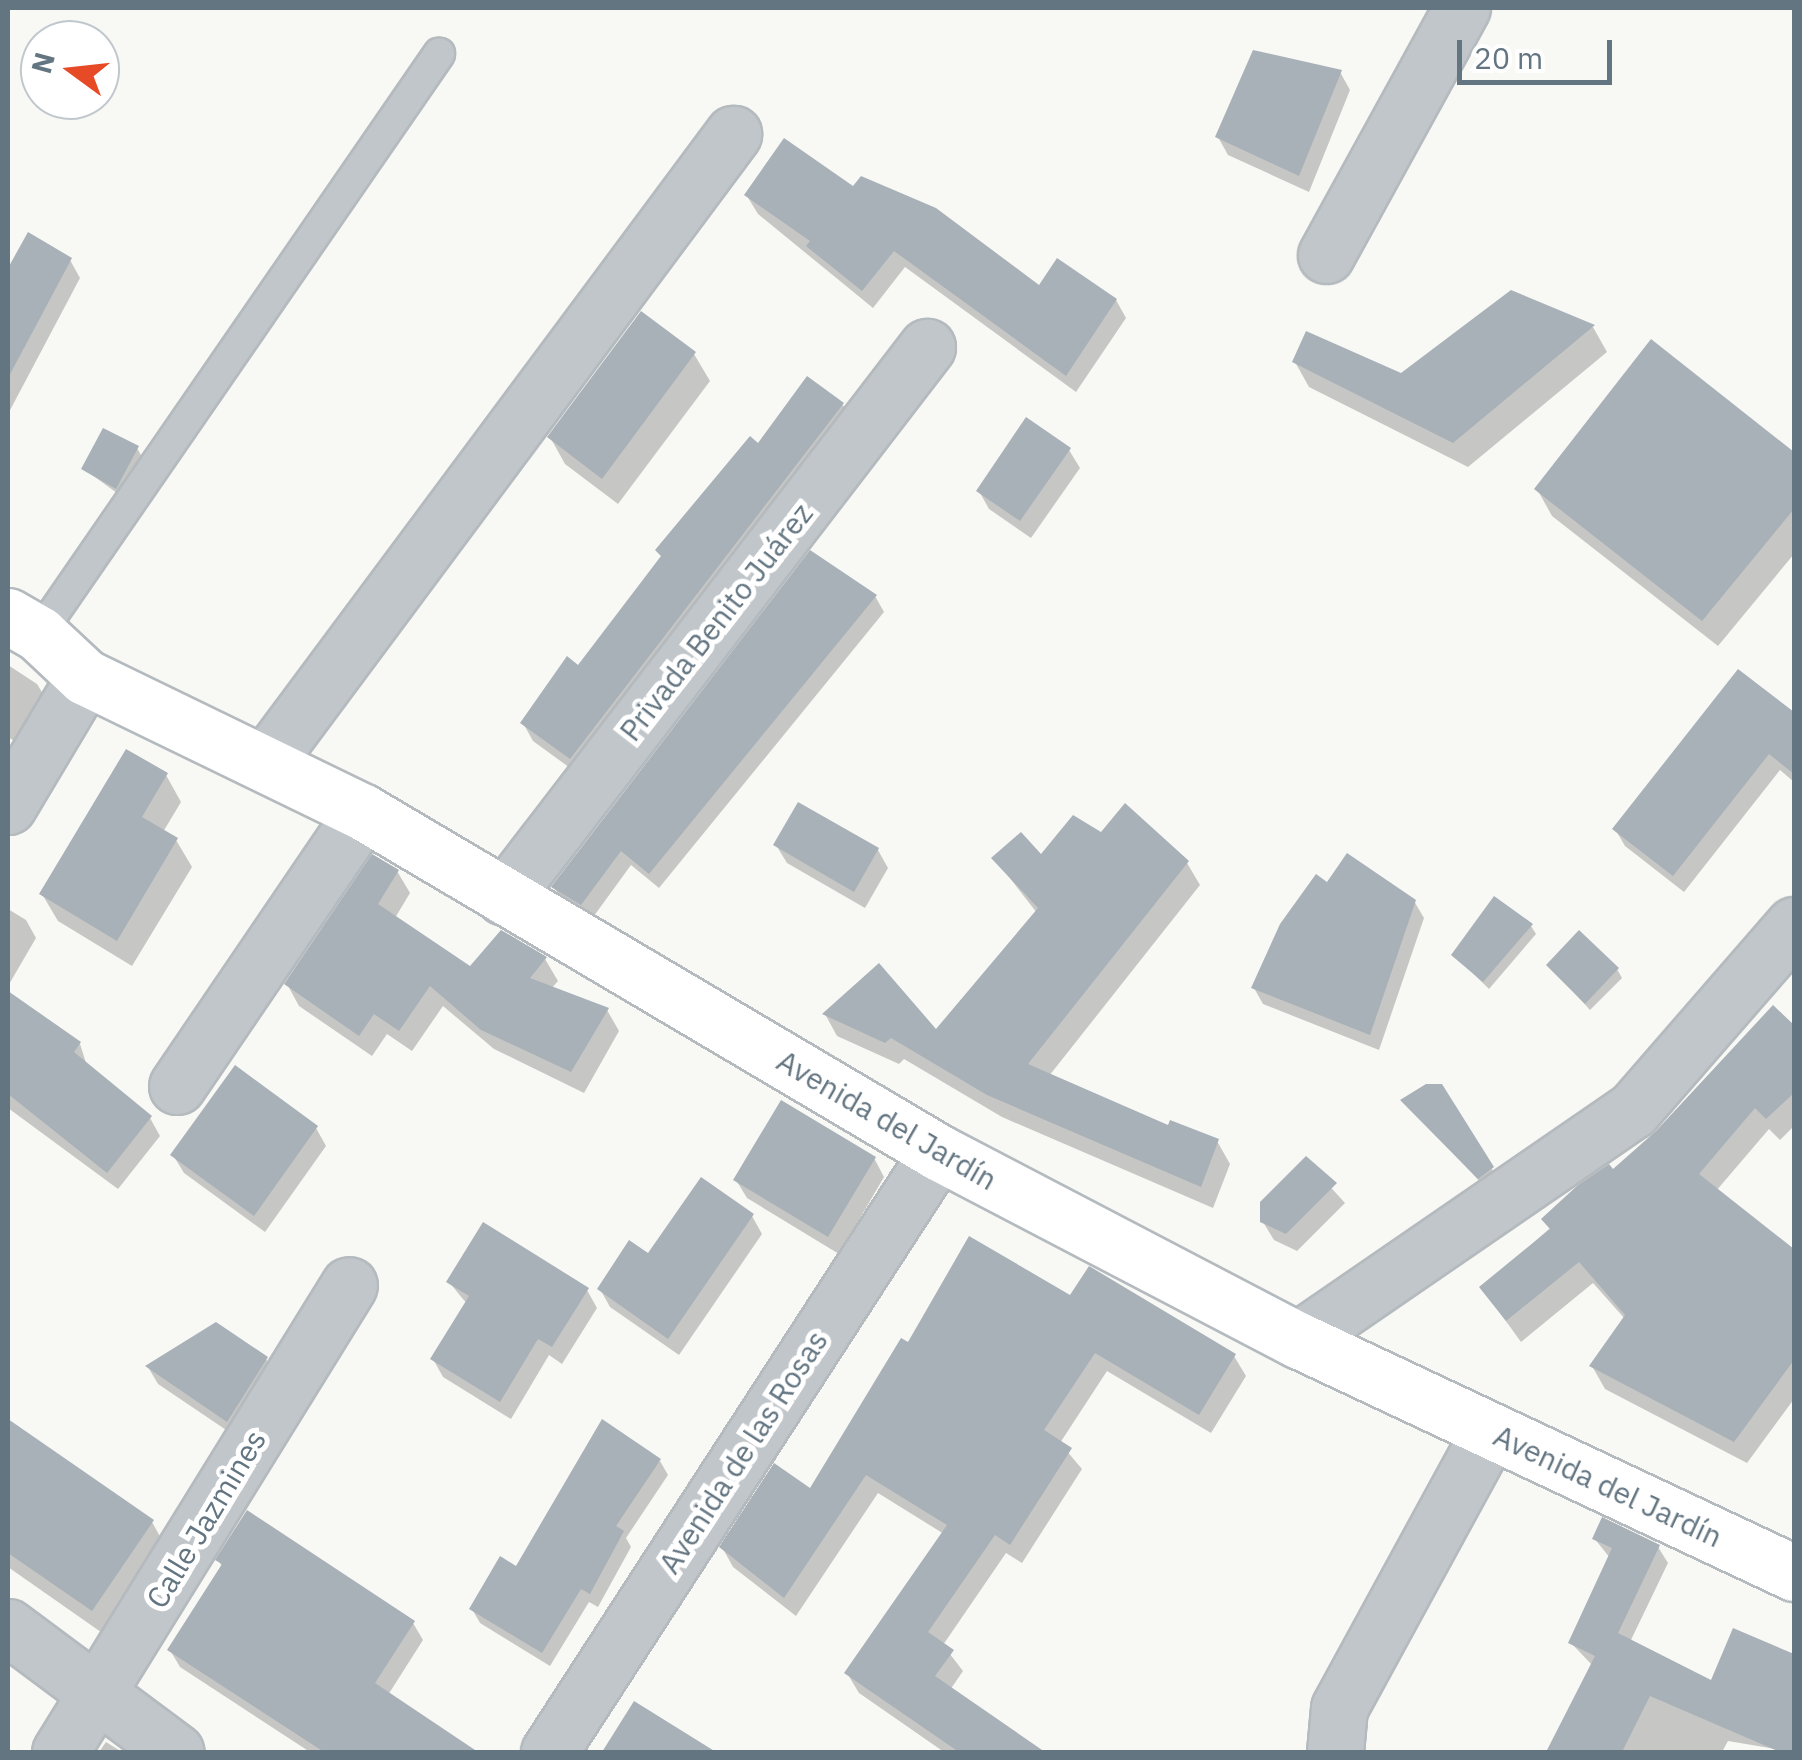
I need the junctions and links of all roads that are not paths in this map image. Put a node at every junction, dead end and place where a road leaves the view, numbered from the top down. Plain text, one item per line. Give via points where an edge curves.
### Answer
1 (1462, 8) edge
2 (439, 54) dead end
3 (732, 134) dead end
4 (1326, 255) dead end
5 (927, 347) dead end
6 (23, 625) edge
7 (85, 677) junction
8 (266, 762) junction
9 (8, 806) edge
10 (363, 812) junction
11 (504, 898) junction
12 (1794, 925) edge
13 (177, 1086) dead end
14 (938, 1152) junction
15 (350, 1285) dead end
16 (1298, 1340) junction
17 (1490, 1431) junction
18 (1794, 1574) edge
19 (8, 1627) edge
20 (99, 1694) junction
21 (60, 1752) edge
22 (176, 1752) edge
23 (549, 1752) edge
24 (1335, 1752) edge

1 - 4 street
2 - 6 lane
3 - 8 street
5 - 11 street, Privada Benito Juárez
6 - 7 main road, Avenida del Jardín
7 - 8 main road, Avenida del Jardín
7 - 9 street
8 - 10 main road, Avenida del Jardín
10 - 11 main road, Avenida del Jardín
10 - 13 street
11 - 14 main road, Avenida del Jardín
12 - 16 street via 1634,1110
14 - 16 main road, Avenida del Jardín
14 - 23 street, Avenida de las Rosas
15 - 20 street, Calle Jazmines
16 - 17 main road, Avenida del Jardín
17 - 18 main road, Avenida del Jardín
17 - 24 street via 1339,1708
19 - 20 street
20 - 21 street, Calle Jazmines
20 - 22 street

